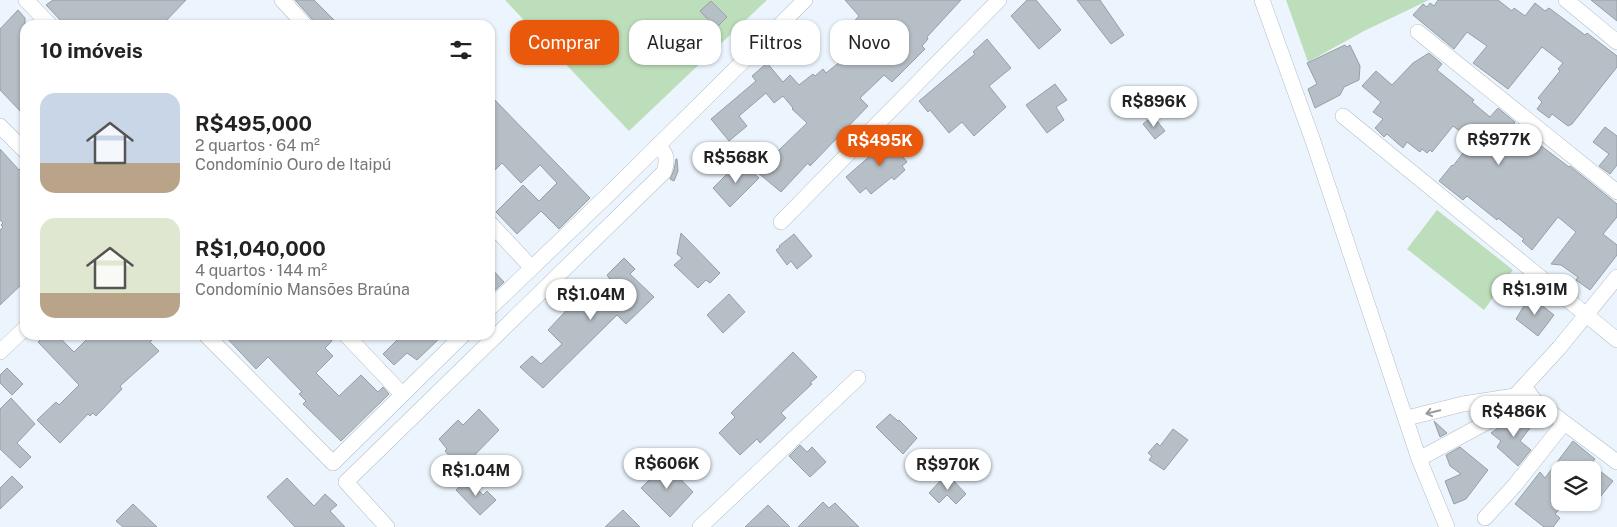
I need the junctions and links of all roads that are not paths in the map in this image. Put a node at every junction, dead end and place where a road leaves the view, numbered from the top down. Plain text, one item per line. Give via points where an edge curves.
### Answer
1 (26, 0) edge
2 (282, 0) edge
3 (805, 0) edge
4 (999, 0) edge
5 (1262, 0) edge
6 (1566, 0) edge
7 (45, 20) edge
8 (300, 20) edge
9 (1418, 32) dead end
10 (1617, 42) edge
11 (1343, 116) dead end
12 (0, 126) edge
13 (658, 145) junction
14 (20, 146) edge
15 (1617, 192) edge
16 (781, 222) dead end
17 (495, 228) edge
18 (531, 267) junction
19 (1617, 277) edge
20 (495, 303) edge
21 (1585, 315) junction
22 (20, 333) edge
23 (495, 337) edge
24 (211, 340) edge
25 (351, 340) edge
26 (458, 340) edge
27 (492, 340) edge
28 (1617, 340) edge
29 (0, 352) edge
30 (858, 378) dead end
31 (1519, 391) junction
32 (402, 394) junction
33 (1407, 418) junction
34 (1564, 423) junction
35 (1419, 458) junction
36 (1617, 462) edge
37 (1485, 518) dead end
38 (386, 527) edge
39 (700, 527) edge
40 (1447, 527) edge

1 - 7 street
2 - 8 street
3 - 13 street
4 - 16 street
5 - 33 street
6 - 10 street
9 - 15 street
11 - 21 street
12 - 14 street
13 - 18 street
13 - 23 street via 666,152 664,172
17 - 18 street
18 - 20 street
19 - 21 street
21 - 28 street
21 - 31 street
22 - 29 street
24 - 32 street via 333,463
25 - 32 street
26 - 32 street
27 - 38 street via 346,482
30 - 39 street
31 -> 33 street
31 - 34 street
31 - 35 street via 1502,414
33 - 35 street
34 - 36 street
34 - 37 street
35 - 40 street

